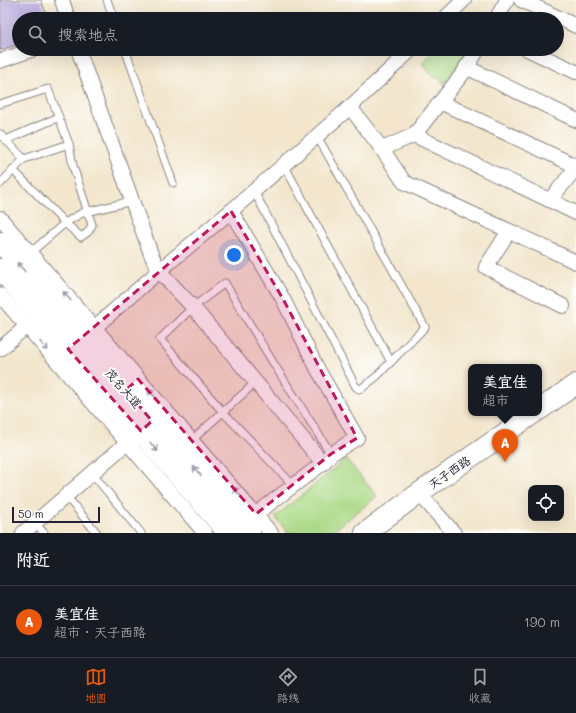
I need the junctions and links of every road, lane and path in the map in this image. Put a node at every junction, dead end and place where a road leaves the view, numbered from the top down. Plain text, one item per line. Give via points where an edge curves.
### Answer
1 (62, 0) edge
2 (107, 0) edge
3 (464, 0) edge
4 (507, 0) edge
5 (521, 0) edge
6 (66, 12) edge
7 (111, 12) edge
8 (451, 12) edge
9 (500, 12) edge
10 (546, 12) edge
11 (564, 20) edge
12 (576, 26) edge
13 (12, 56) edge
14 (80, 56) edge
15 (128, 56) edge
16 (405, 56) edge
17 (473, 56) edge
18 (542, 56) edge
19 (0, 60) edge
20 (466, 67) junction
21 (576, 72) edge
22 (440, 102) junction
23 (0, 104) edge
24 (350, 107) junction
25 (59, 117) junction
26 (576, 120) edge
27 (0, 134) edge
28 (414, 135) junction
29 (317, 136) junction
30 (6, 140) junction
31 (69, 144) junction
32 (382, 149) junction
33 (24, 159) junction
34 (284, 165) junction
35 (576, 167) edge
36 (13, 170) junction
37 (173, 183) dead end
38 (0, 184) edge
39 (254, 191) junction
40 (550, 200) junction
41 (132, 201) junction
42 (89, 212) junction
43 (231, 212) junction
44 (576, 213) edge
45 (0, 218) edge
46 (65, 223) junction
47 (509, 231) junction
48 (0, 242) edge
49 (30, 253) junction
50 (576, 262) edge
51 (0, 270) edge
52 (159, 271) junction
53 (0, 295) edge
54 (563, 306) dead end
55 (193, 307) junction
56 (40, 315) junction
57 (81, 338) junction
58 (0, 348) edge
59 (391, 362) junction
60 (86, 382) junction
61 (256, 382) junction
62 (132, 385) junction
63 (575, 389) edge
64 (542, 408) edge
65 (223, 412) junction
66 (530, 416) edge
67 (140, 431) junction
68 (192, 440) junction
69 (327, 458) junction
70 (92, 473) junction
71 (294, 486) junction
72 (419, 493) junction
73 (66, 496) junction
74 (256, 514) junction
75 (39, 528) edge
76 (23, 533) edge
77 (97, 533) edge
78 (141, 533) edge
79 (205, 533) edge
80 (228, 533) edge
81 (250, 533) edge
82 (271, 533) edge
83 (365, 533) edge
84 (454, 533) edge

1 - 6 street
2 - 7 lane
3 - 8 street
4 - 9 street
5 - 10 street
11 - 12 street
13 - 19 street
14 - 41 street
15 - 37 lane
16 - 24 street
17 - 20 street
18 - 21 street
20 - 22 street
20 - 26 street
22 - 28 street
22 - 35 street
23 - 25 lane via 48,89
24 - 29 street
24 - 32 street
25 - 30 lane
25 - 31 lane
27 - 30 lane
28 - 32 street
28 - 40 street
29 - 34 street
29 - 59 lane via 425,327
30 - 33 lane
31 - 33 lane
31 - 42 lane
32 - 47 street via 404,182
33 - 36 lane
34 - 39 street
34 - 59 lane
35 - 40 street
36 - 38 lane
36 - 46 lane
39 - 43 street
39 - 59 lane via 356,387 367,385
40 - 44 street
41 - 42 lane
41 - 52 street
42 - 46 lane via 82,213
42 - 46 lane via 92,225 81,237
43 - 52 street
43 - 69 street via 283,299 356,438
45 - 49 street
46 - 49 lane
47 - 50 street
47 - 54 street via 486,267
56 -> 48 main road, 茂名大道
57 -> 49 street
51 - 56 main road, 茂名大道
52 - 55 street
52 - 57 street
53 - 56 street
55 - 61 street
55 - 65 lane via 160,339
55 - 69 lane via 225,283
56 - 57 main road, 茂名大道
56 - 58 street
56 -> 60 street
57 - 60 main road, 茂名大道
57 - 62 main road, 茂名大道
60 - 67 main road, 茂名大道
61 - 65 lane
61 - 69 street
62 - 67 main road, 茂名大道
68 -> 62 street
63 - 64 main road
65 - 68 lane
65 - 71 lane
66 - 72 main road, 天子西路
67 - 70 street
67 - 79 street
67 -> 80 main road, 茂名大道
81 -> 67 main road, 茂名大道
74 -> 68 street
69 - 71 street
70 - 73 street
70 - 78 lane
71 - 74 street
72 - 83 main road, 天子西路
72 - 84 street
73 - 75 street
73 - 77 lane
74 - 82 street
75 - 76 street

